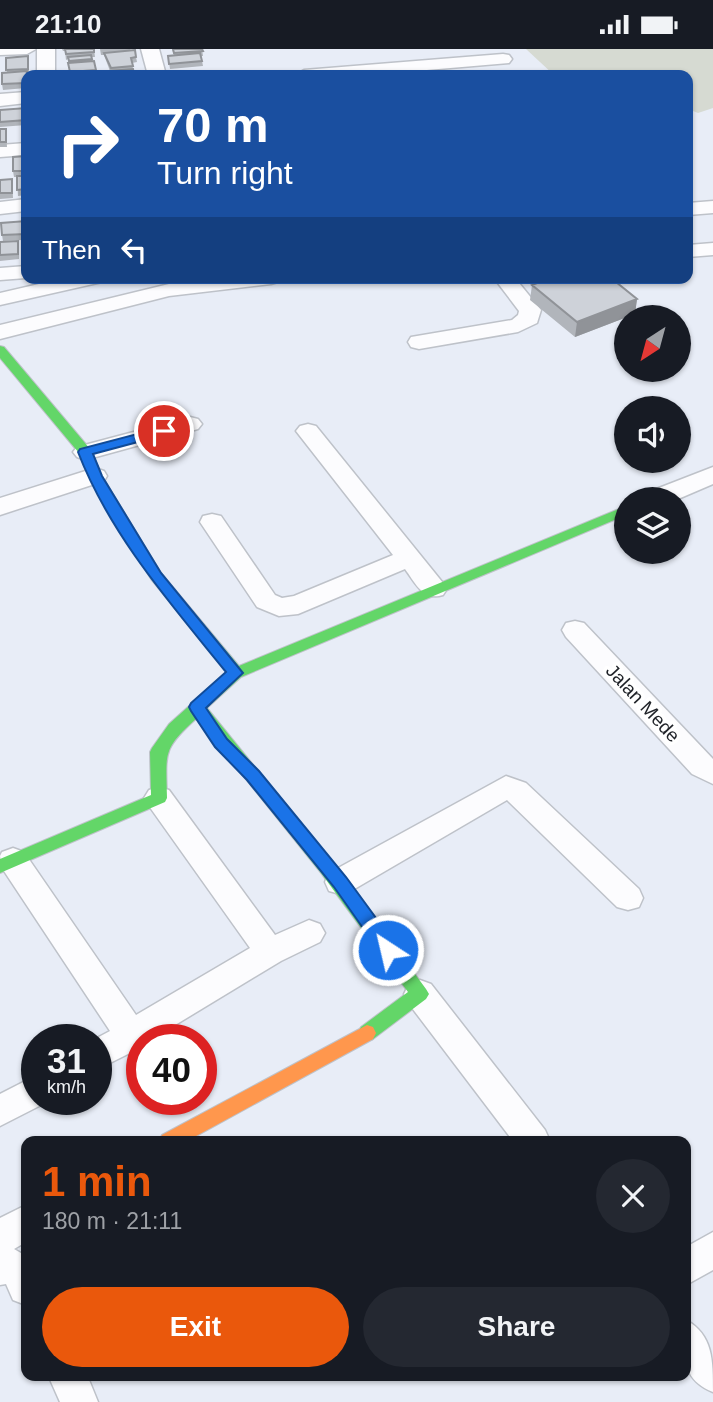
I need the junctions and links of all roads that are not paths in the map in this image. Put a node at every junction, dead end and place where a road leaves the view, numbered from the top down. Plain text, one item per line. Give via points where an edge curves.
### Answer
1 (27, 49) edge
2 (46, 49) edge
3 (150, 49) edge
4 (0, 50) edge
5 (501, 54) edge
6 (46, 70) edge
7 (156, 70) edge
8 (409, 70) edge
9 (510, 70) edge
10 (21, 98) edge
11 (0, 100) edge
12 (21, 149) edge
13 (0, 151) edge
14 (21, 206) edge
15 (713, 207) edge
16 (0, 208) edge
17 (693, 209) edge
18 (713, 249) edge
19 (693, 251) edge
20 (21, 272) edge
21 (0, 274) edge
22 (63, 284) edge
23 (220, 284) edge
24 (509, 284) edge
25 (0, 299) edge
26 (0, 332) edge
27 (419, 342) dead end
28 (0, 350) edge
29 (190, 423) dead end
30 (308, 431) dead end
31 (85, 452) junction
32 (713, 475) edge
33 (95, 476) junction
34 (684, 487) edge
35 (0, 507) edge
36 (614, 515) edge
37 (212, 522) dead end
38 (408, 558) junction
39 (433, 589) junction
40 (575, 630) dead end
41 (236, 673) junction
42 (197, 707) junction
43 (713, 773) edge
44 (159, 798) junction
45 (6, 863) edge
46 (340, 882) junction
47 (628, 898) dead end
48 (309, 933) dead end
49 (270, 952) junction
50 (420, 994) junction
51 (152, 1024) edge
52 (126, 1028) edge
53 (21, 1099) edge
54 (0, 1111) edge
55 (178, 1136) edge
56 (529, 1136) edge
57 (21, 1225) edge
58 (0, 1238) edge
59 (713, 1249) edge
60 (691, 1264) edge
61 (0, 1268) edge
62 (21, 1276) edge
63 (691, 1345) edge
64 (713, 1373) edge
65 (70, 1381) edge
66 (79, 1402) edge

1 - 4 street
2 - 6 street
3 - 7 street
5 - 8 street
5 - 9 street
10 - 11 street
12 - 13 street
14 - 16 street
15 - 17 street
18 - 19 street
20 - 21 street
22 - 25 street
23 - 26 street via 169,290
24 - 27 street via 530,310 529,317 518,325
28 - 31 street
29 - 31 street
30 - 38 street
31 - 33 street
32 - 34 street
33 - 35 street
33 - 41 street via 156,576
36 - 39 street
37 - 38 street via 266,601 279,607 298,605
38 - 39 street
39 - 41 street
40 - 43 street, Jalan Mede
41 - 42 street
42 - 44 street via 158,752
42 - 46 street via 221,743
44 - 45 street
44 - 49 street
45 - 52 street
46 - 47 street via 506,787 516,791
46 - 50 street
48 - 49 street
49 - 51 street
50 - 55 street via 367,1033
50 - 56 street
53 - 54 street
57 - 58 street
59 - 60 street
61 - 62 street via 7,1264
63 - 64 street
65 - 66 street

